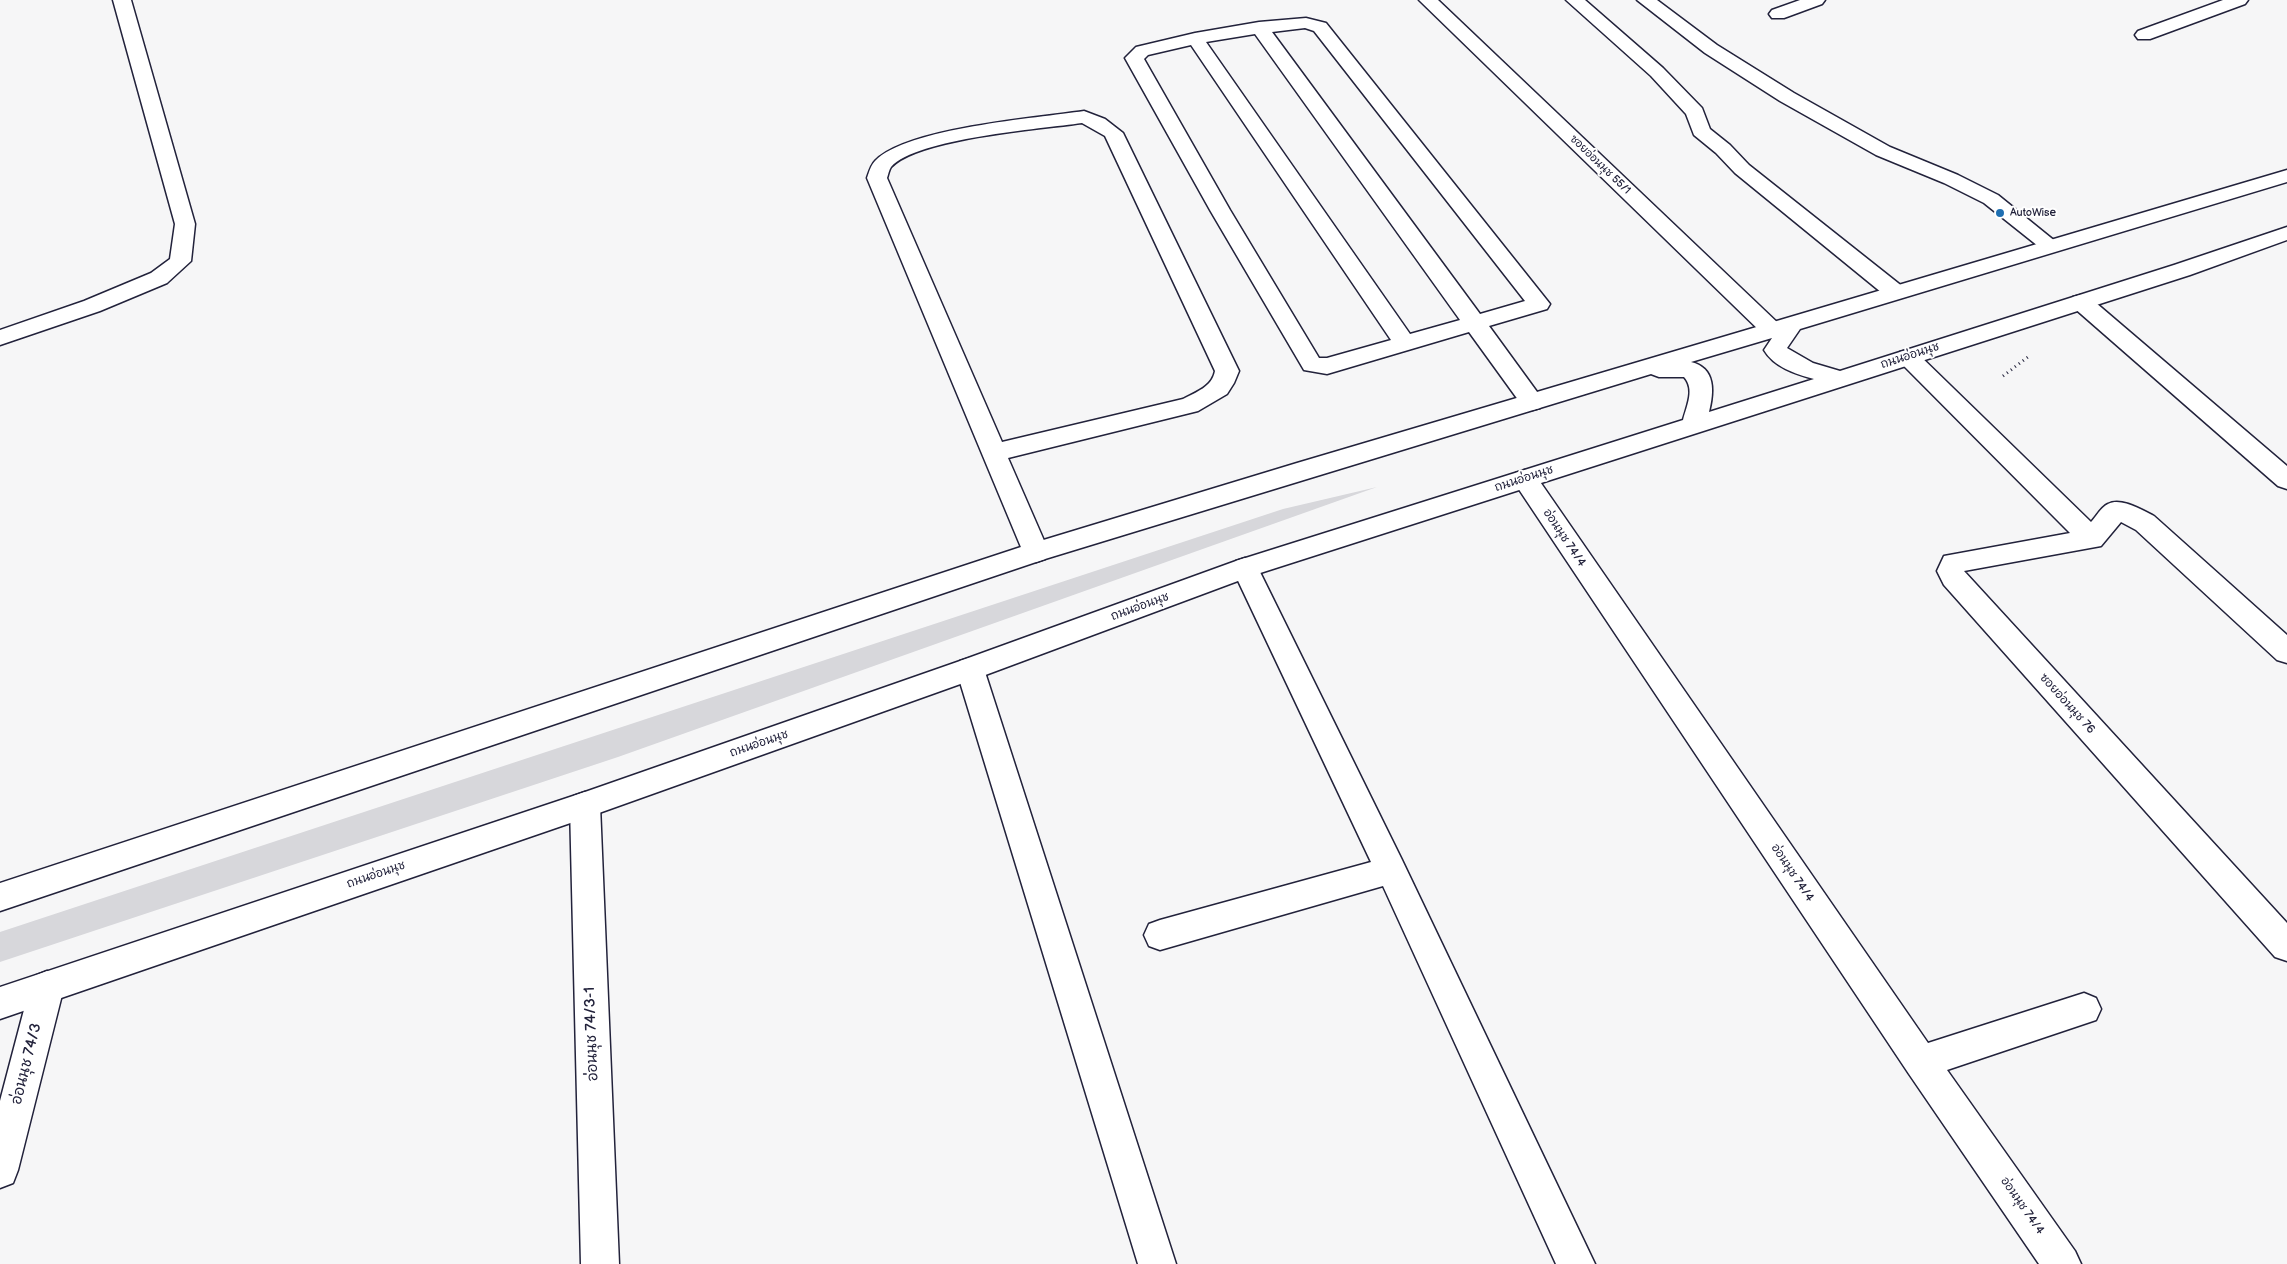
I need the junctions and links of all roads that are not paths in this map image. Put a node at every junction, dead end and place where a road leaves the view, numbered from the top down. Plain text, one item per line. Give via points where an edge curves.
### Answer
1 (122, 0) edge
2 (1428, 0) edge
3 (1575, 0) edge
4 (1646, 0) edge
5 (1816, 0) edge
6 (2239, 0) edge
7 (1778, 14) dead end
8 (1259, 27) junction
9 (2144, 35) dead end
10 (1194, 38) junction
11 (2287, 176) edge
12 (2287, 233) edge
13 (2050, 246) junction
14 (1895, 292) junction
15 (2080, 302) junction
16 (1475, 322) junction
17 (1782, 327) junction
18 (0, 338) edge
19 (1405, 343) junction
20 (1908, 357) junction
21 (1640, 369) junction
22 (1839, 378) junction
23 (1532, 402) junction
24 (1694, 425) junction
25 (994, 453) junction
26 (1525, 479) junction
27 (2287, 480) edge
28 (2092, 539) junction
29 (1036, 552) junction
30 (1245, 568) junction
31 (2287, 652) edge
32 (970, 670) junction
33 (584, 805) junction
34 (1391, 870) junction
35 (0, 897) edge
36 (1160, 935) dead end
37 (2287, 946) edge
38 (46, 987) junction
39 (0, 1003) edge
40 (2084, 1008) dead end
41 (1921, 1062) junction
42 (0, 1170) edge
43 (600, 1264) edge
44 (1157, 1264) edge
45 (1576, 1264) edge
46 (2062, 1264) edge

1 - 18 street via 185,224 180,261 159,278 92,306
2 - 17 street, ซอยอ่อนนุช 55/1
3 - 14 street via 1657,72 1695,112 1701,131 1742,169
4 - 13 street via 1711,49 1787,97 1883,151 1991,199
5 - 7 street
6 - 9 street
8 - 10 street
8 - 16 street
8 - 16 street via 1306,23 1320,27 1540,303
10 - 19 street
10 - 19 street via 1142,51 1134,58 1312,365 1327,366
11 - 13 street
12 - 15 street, ถนนอ่อนนุช
13 - 14 street
14 - 17 street
15 - 20 street, ถนนอ่อนนุช
15 - 27 street
16 - 19 street
16 - 23 street
17 - 21 street
17 - 22 street via 1774,350 1786,360 1808,370
20 - 22 street, ถนนอ่อนนุช
20 - 28 street
21 - 23 street
21 - 24 street via 1690,369 1701,381 1702,394
22 - 24 street, ถนนอ่อนนุช
23 - 29 street
24 - 26 street, ถนนอ่อนนุช
25 - 25 street via 877,178 881,165 924,143 1084,117 1113,133 1227,371 1226,379 1220,388 1190,405
25 - 29 street
26 - 30 street, ถนนอ่อนนุช
26 - 41 street, อ่อนนุช 74/4
28 - 31 street via 2115,511 2139,518
28 - 37 street, ซอยอ่อนนุช 76 via 1953,563 1950,572
29 - 35 street
30 - 32 street, ถนนอ่อนนุช
30 - 34 street
32 - 33 street, ถนนอ่อนนุช
32 - 44 street
33 - 38 street, ถนนอ่อนนุช
33 - 43 street, อ่อนนุช 74/3-1
34 - 36 street
34 - 45 street
38 - 39 street, ถนนอ่อนนุช
38 - 42 street, อ่อนนุช 74/3
40 - 41 street
41 - 46 street, อ่อนนุช 74/4

